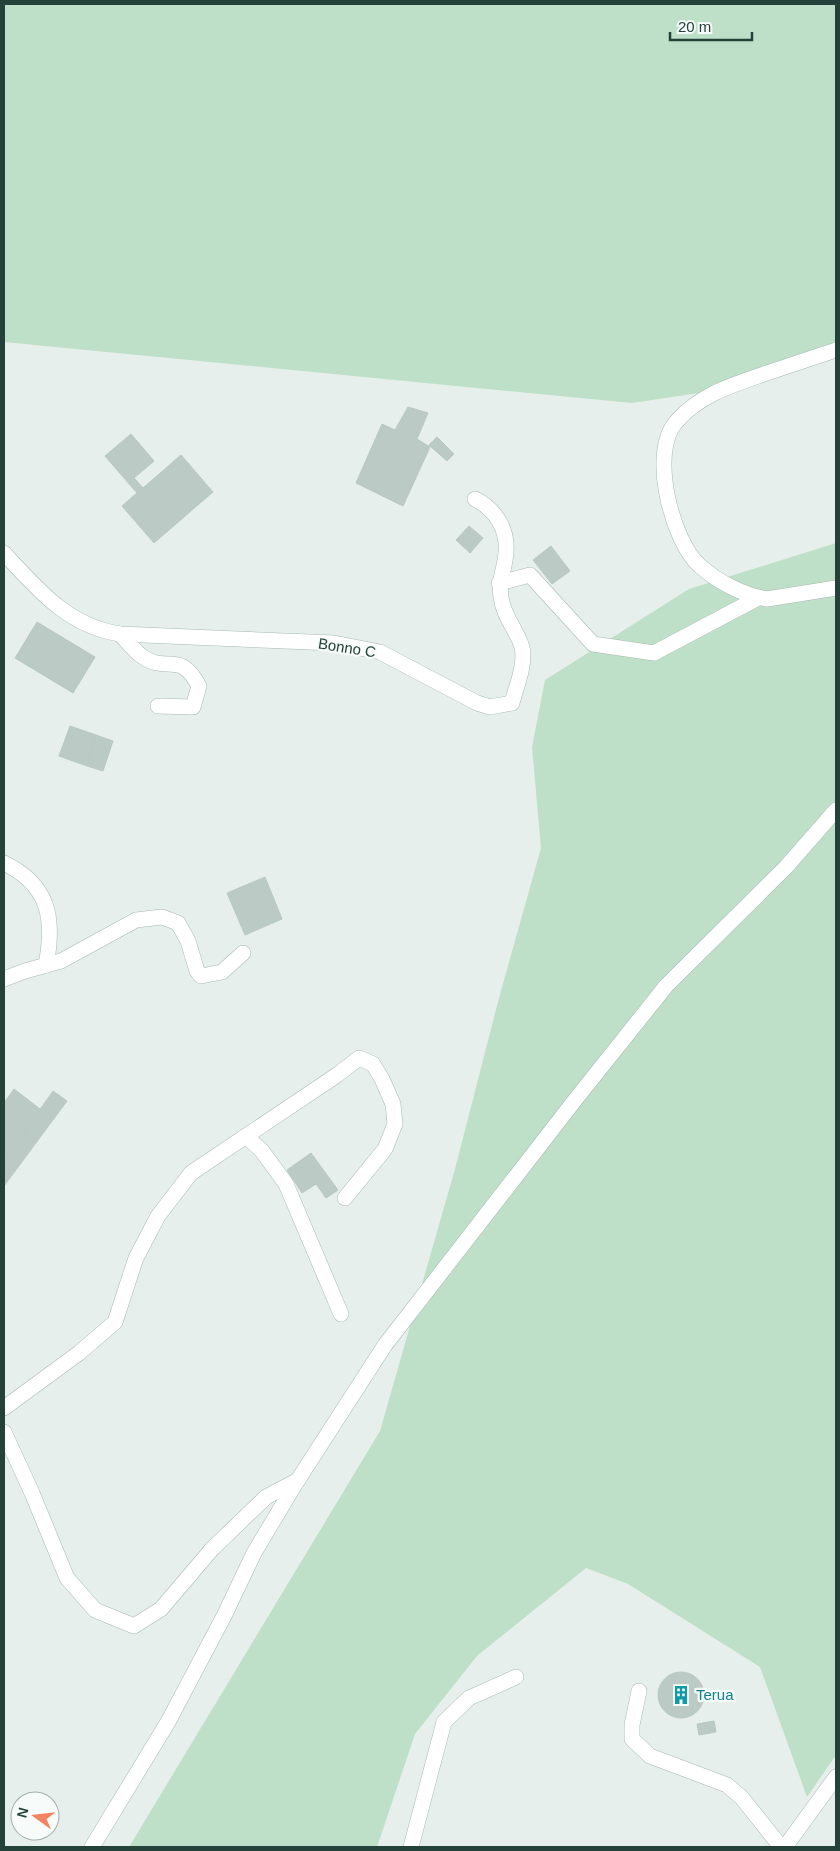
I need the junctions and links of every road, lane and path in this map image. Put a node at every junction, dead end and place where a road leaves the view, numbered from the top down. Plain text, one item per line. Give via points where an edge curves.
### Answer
1 (836, 350) edge
2 (475, 499) dead end
3 (4, 553) edge
4 (499, 583) junction
5 (836, 588) edge
6 (758, 598) junction
7 (120, 634) junction
8 (158, 706) dead end
9 (836, 810) edge
10 (4, 863) edge
11 (243, 953) dead end
12 (46, 965) junction
13 (4, 979) edge
14 (246, 1136) junction
15 (345, 1198) dead end
16 (342, 1314) dead end
17 (4, 1408) edge
18 (4, 1432) edge
19 (299, 1479) junction
20 (516, 1677) dead end
21 (639, 1691) dead end
22 (836, 1777) edge
23 (92, 1847) edge
24 (411, 1847) edge
25 (781, 1847) edge
26 (785, 1847) edge

1 - 6 street via 719,390 675,422 666,438 663,453 668,500 688,550 698,565 724,584
2 - 4 street, Bonno C via 488,506 502,525 506,539
3 - 7 street, Bonno C via 64,612 104,632
4 - 6 street via 530,575 593,644 654,653
4 - 7 street, Bonno C via 501,601 522,647 523,660 512,704 490,707 380,652 342,645 271,640
5 - 6 street
7 - 8 street via 143,657 157,663 179,664 191,673 199,686 193,707
9 - 19 street via 786,867 666,986 385,1346
10 - 12 street via 20,871 41,893 50,926
11 - 12 street via 222,972 201,976 178,923 162,917 136,920 61,961
12 - 13 street
14 - 15 street via 359,1058 373,1064 393,1104 394,1124 385,1149
14 - 16 street via 262,1151 286,1184
14 - 17 street via 191,1173 158,1216 136,1258 115,1322
18 - 19 street via 67,1578 95,1610 134,1626 161,1609 212,1549 266,1497
19 - 23 street via 254,1553 168,1722
20 - 24 street via 469,1698 444,1722
21 - 25 street via 632,1739 650,1756 727,1785 742,1798
22 - 26 street

